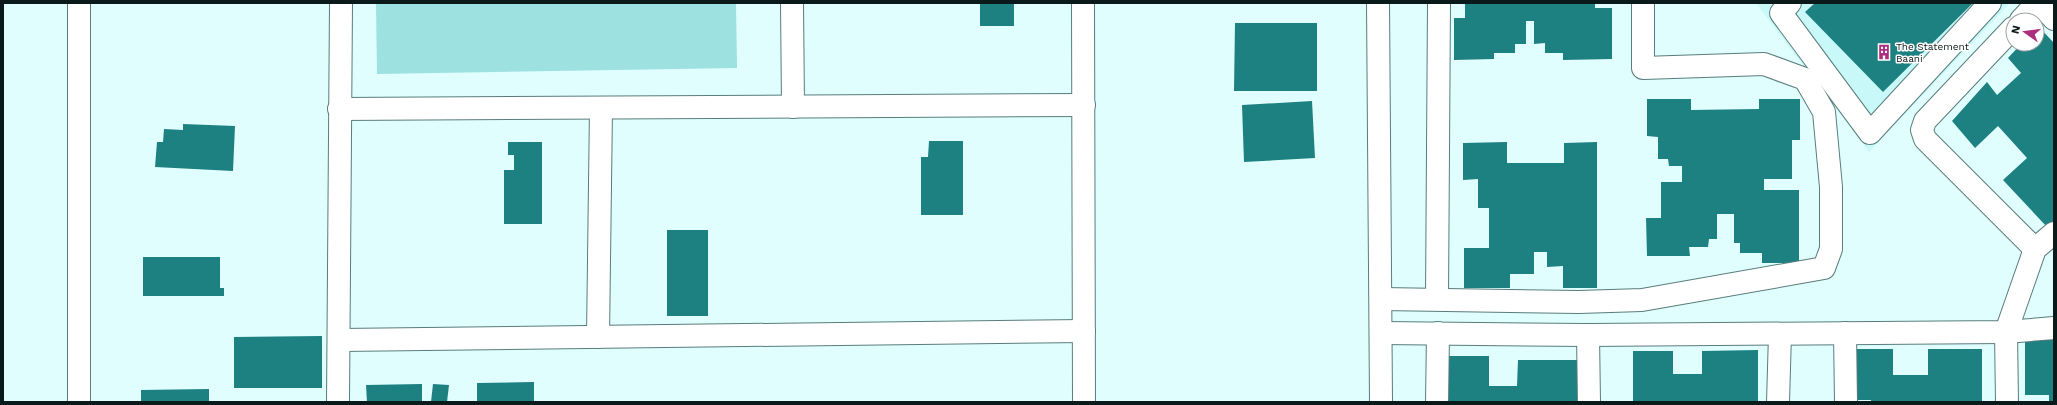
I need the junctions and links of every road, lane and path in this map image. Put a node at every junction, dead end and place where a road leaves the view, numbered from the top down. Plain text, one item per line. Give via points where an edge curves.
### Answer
1 (79, 3) edge
2 (341, 3) edge
3 (792, 3) edge
4 (1083, 3) edge
5 (1378, 3) edge
6 (1439, 3) edge
7 (1642, 3) edge
8 (1790, 3) edge
9 (1990, 3) edge
10 (2038, 3) edge
11 (2029, 12) edge
12 (2054, 18) edge
13 (2005, 36) edge
14 (1084, 105) junction
15 (793, 107) junction
16 (601, 108) junction
17 (339, 109) junction
18 (2054, 233) edge
19 (2035, 249) junction
20 (1381, 299) junction
21 (1436, 299) junction
22 (2054, 328) edge
23 (1084, 331) junction
24 (2006, 332) junction
25 (1381, 333) junction
26 (1438, 333) junction
27 (1845, 333) junction
28 (1780, 334) junction
29 (1588, 335) junction
30 (598, 337) junction
31 (340, 340) junction
32 (79, 402) edge
33 (338, 402) edge
34 (1084, 402) edge
35 (1381, 402) edge
36 (1437, 402) edge
37 (1589, 402) edge
38 (1778, 402) edge
39 (1846, 402) edge
40 (2007, 402) edge

1 - 32 street
2 - 17 street
3 - 15 street
4 - 14 street
5 - 20 street
6 - 21 street
7 - 21 street via 1643,68 1764,64 1805,79 1824,112 1830,187 1831,249 1824,268 1642,300 1579,302
8 - 9 street via 1781,13 1870,134
10 - 11 street
10 - 12 street
13 - 19 street via 1925,121 1922,130 1925,139
14 - 15 street
14 - 23 street
15 - 16 street
16 - 17 street
16 - 30 street
17 - 31 street
18 - 19 street
19 - 24 street
20 - 21 street
20 - 25 street
22 - 24 street
23 - 30 street
23 - 34 street
24 - 27 street
24 - 40 street
25 - 26 street
25 - 35 street
26 - 29 street
26 - 36 street
27 - 28 street
27 - 39 street
28 - 29 street
28 - 38 street
29 - 37 street
30 - 31 street
31 - 33 street

